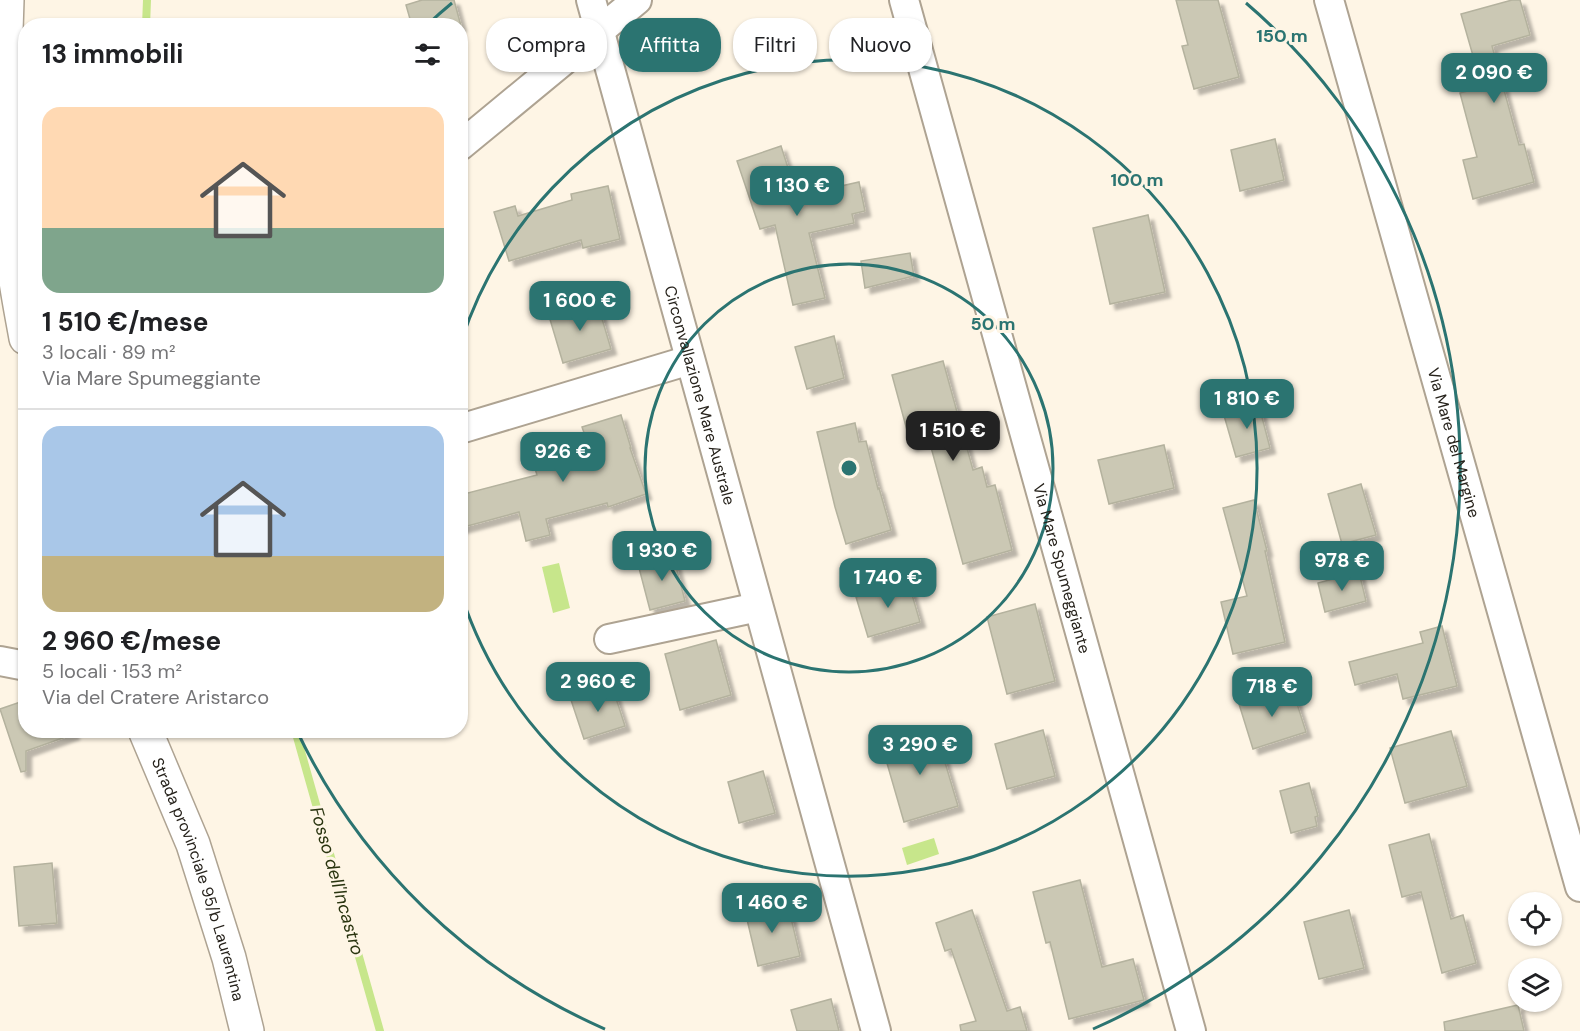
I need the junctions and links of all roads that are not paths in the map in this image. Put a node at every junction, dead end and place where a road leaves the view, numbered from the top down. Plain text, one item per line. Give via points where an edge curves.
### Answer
1 (7, 0) edge
2 (591, 0) edge
3 (637, 0) edge
4 (903, 0) edge
5 (1329, 0) edge
6 (596, 18) edge
7 (607, 25) edge
8 (607, 61) edge
9 (550, 72) edge
10 (468, 139) edge
11 (18, 290) edge
12 (690, 360) junction
13 (468, 427) edge
14 (758, 607) junction
15 (609, 639) dead end
16 (0, 661) edge
17 (18, 664) edge
18 (148, 738) edge
19 (1580, 887) edge
20 (247, 1031) edge
21 (876, 1031) edge
22 (1191, 1031) edge

1 - 11 main road via 6,173
2 - 6 street, Circonvallazione Mare Australe
3 - 7 street
4 - 22 street, Via Mare Spumeggiante
5 - 19 street, Via Mare del Margine
8 - 12 street, Circonvallazione Mare Australe
9 - 10 street
12 - 13 street
12 - 14 street, Circonvallazione Mare Australe
14 - 15 street
14 - 21 street, Circonvallazione Mare Australe
16 - 17 street
18 - 20 main road, Strada provinciale 95/b Laurentina via 193,844

